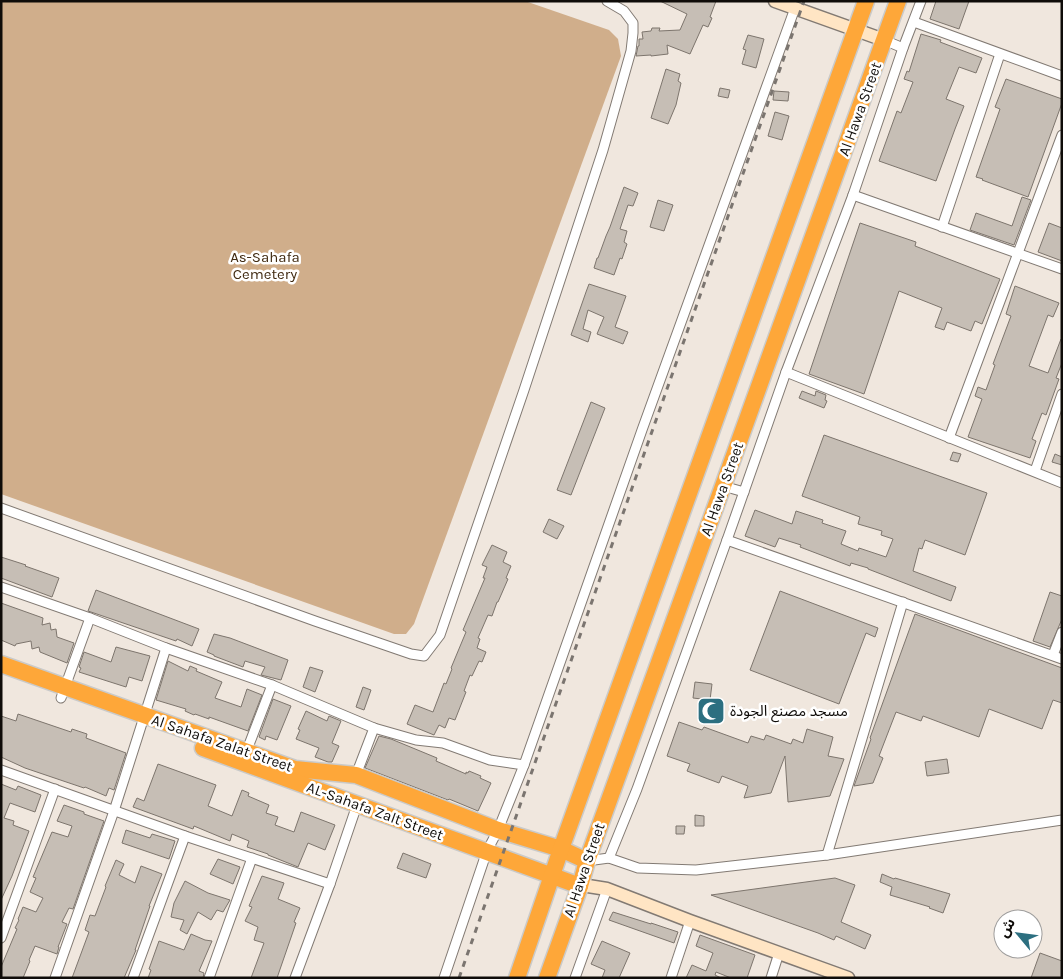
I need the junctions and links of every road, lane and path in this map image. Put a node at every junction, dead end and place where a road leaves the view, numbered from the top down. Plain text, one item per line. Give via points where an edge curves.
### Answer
1 (607, 1) edge
2 (775, 1) edge
3 (866, 1) edge
4 (898, 1) edge
5 (921, 1) edge
6 (795, 8) junction
7 (914, 22) junction
8 (855, 30) junction
9 (884, 40) junction
10 (903, 48) junction
11 (1000, 54) junction
12 (1062, 76) edge
13 (1062, 135) edge
14 (853, 195) junction
15 (942, 227) junction
16 (1018, 254) junction
17 (1062, 270) edge
18 (786, 372) junction
19 (1062, 394) edge
20 (949, 438) junction
21 (1035, 471) junction
22 (1062, 483) edge
23 (724, 486) junction
24 (744, 492) junction
25 (1, 508) edge
26 (727, 540) junction
27 (1, 586) edge
28 (903, 602) junction
29 (90, 618) junction
30 (1062, 632) edge
31 (166, 648) junction
32 (1057, 657) edge
33 (1, 664) edge
34 (1, 676) edge
35 (272, 685) junction
36 (63, 693) junction
37 (143, 721) junction
38 (374, 728) junction
39 (244, 757) junction
40 (524, 765) junction
41 (1, 770) edge
42 (356, 775) junction
43 (55, 789) junction
44 (357, 805) junction
45 (114, 811) junction
46 (1062, 820) edge
47 (498, 830) junction
48 (185, 836) junction
49 (562, 850) junction
50 (487, 851) junction
51 (827, 855) junction
52 (252, 858) junction
53 (609, 858) junction
54 (587, 861) junction
55 (553, 875) junction
56 (330, 884) junction
57 (580, 886) junction
58 (607, 889) junction
59 (690, 922) junction
60 (1, 938) edge
61 (780, 953) junction
62 (212, 977) edge
63 (55, 978) edge
64 (133, 978) edge
65 (295, 978) edge
66 (444, 978) edge
67 (517, 978) edge
68 (547, 978) edge
69 (575, 978) edge
70 (671, 978) edge
71 (771, 978) edge
72 (848, 978) edge

1 - 25 street via 624,11 633,24 631,51 603,150 444,625 424,656 315,621
2 - 6 street
3 - 8 highway, Al Hawa Street
4 - 9 highway, Al Hawa Street
5 - 7 street
6 - 8 street
6 - 40 street
7 - 10 street
7 - 11 street
8 - 9 street
8 - 49 highway, Al Hawa Street
9 - 10 street
9 - 23 highway, Al Hawa Street
10 - 14 street
11 - 12 street
11 - 15 street
13 - 16 street
14 - 15 street
14 - 18 street
15 - 16 street
16 - 17 street
16 - 20 street
18 - 20 street
18 - 24 street
19 - 21 street
20 - 21 street
21 - 22 street
23 - 24 street
23 - 54 highway, Al Hawa Street
24 - 26 street
26 - 28 street
26 - 53 street
27 - 29 street
28 - 32 street
28 - 51 street
29 - 31 street
29 - 36 street
30 - 32 street
31 - 35 street
31 - 37 street
33 - 36 highway, Al Sahafa Zalat Street
34 - 36 highway
35 - 38 street
35 - 39 street
36 - 37 highway, Al Sahafa Zalat Street
37 - 39 highway, Al Sahafa Zalat Street
37 - 45 street
38 - 40 street via 416,740 444,743 490,760
38 - 42 street
39 - 42 highway, Al Sahafa Zalat Street via 295,770
39 - 44 highway, AL-Sahafa Zalt Street
40 - 47 street
41 - 43 street
42 - 47 highway, Al Sahafa Zalat Street
43 - 45 street
43 - 60 street
44 - 50 highway, AL-Sahafa Zalt Street
44 - 56 street
45 - 48 street
45 - 63 street
46 - 51 street
47 - 49 highway, Al Sahafa Zalat Street
47 - 50 street
48 - 52 street
48 - 64 street
49 - 54 highway, Al Sahafa Zalat Street
49 - 55 highway, Al Hawa Street
50 - 55 highway, AL-Sahafa Zalt Street
50 - 66 street
51 - 53 street via 696,870 638,868
52 - 56 street
52 - 62 street
53 - 54 street
54 - 57 highway, Al Hawa Street
55 - 57 highway, AL-Sahafa Zalt Street
55 - 67 highway, Al Hawa Street
56 - 65 street
57 - 58 street
57 - 68 highway, Al Hawa Street
58 - 59 street
58 - 69 street
59 - 61 street
59 - 70 street
61 - 71 street
61 - 72 street

